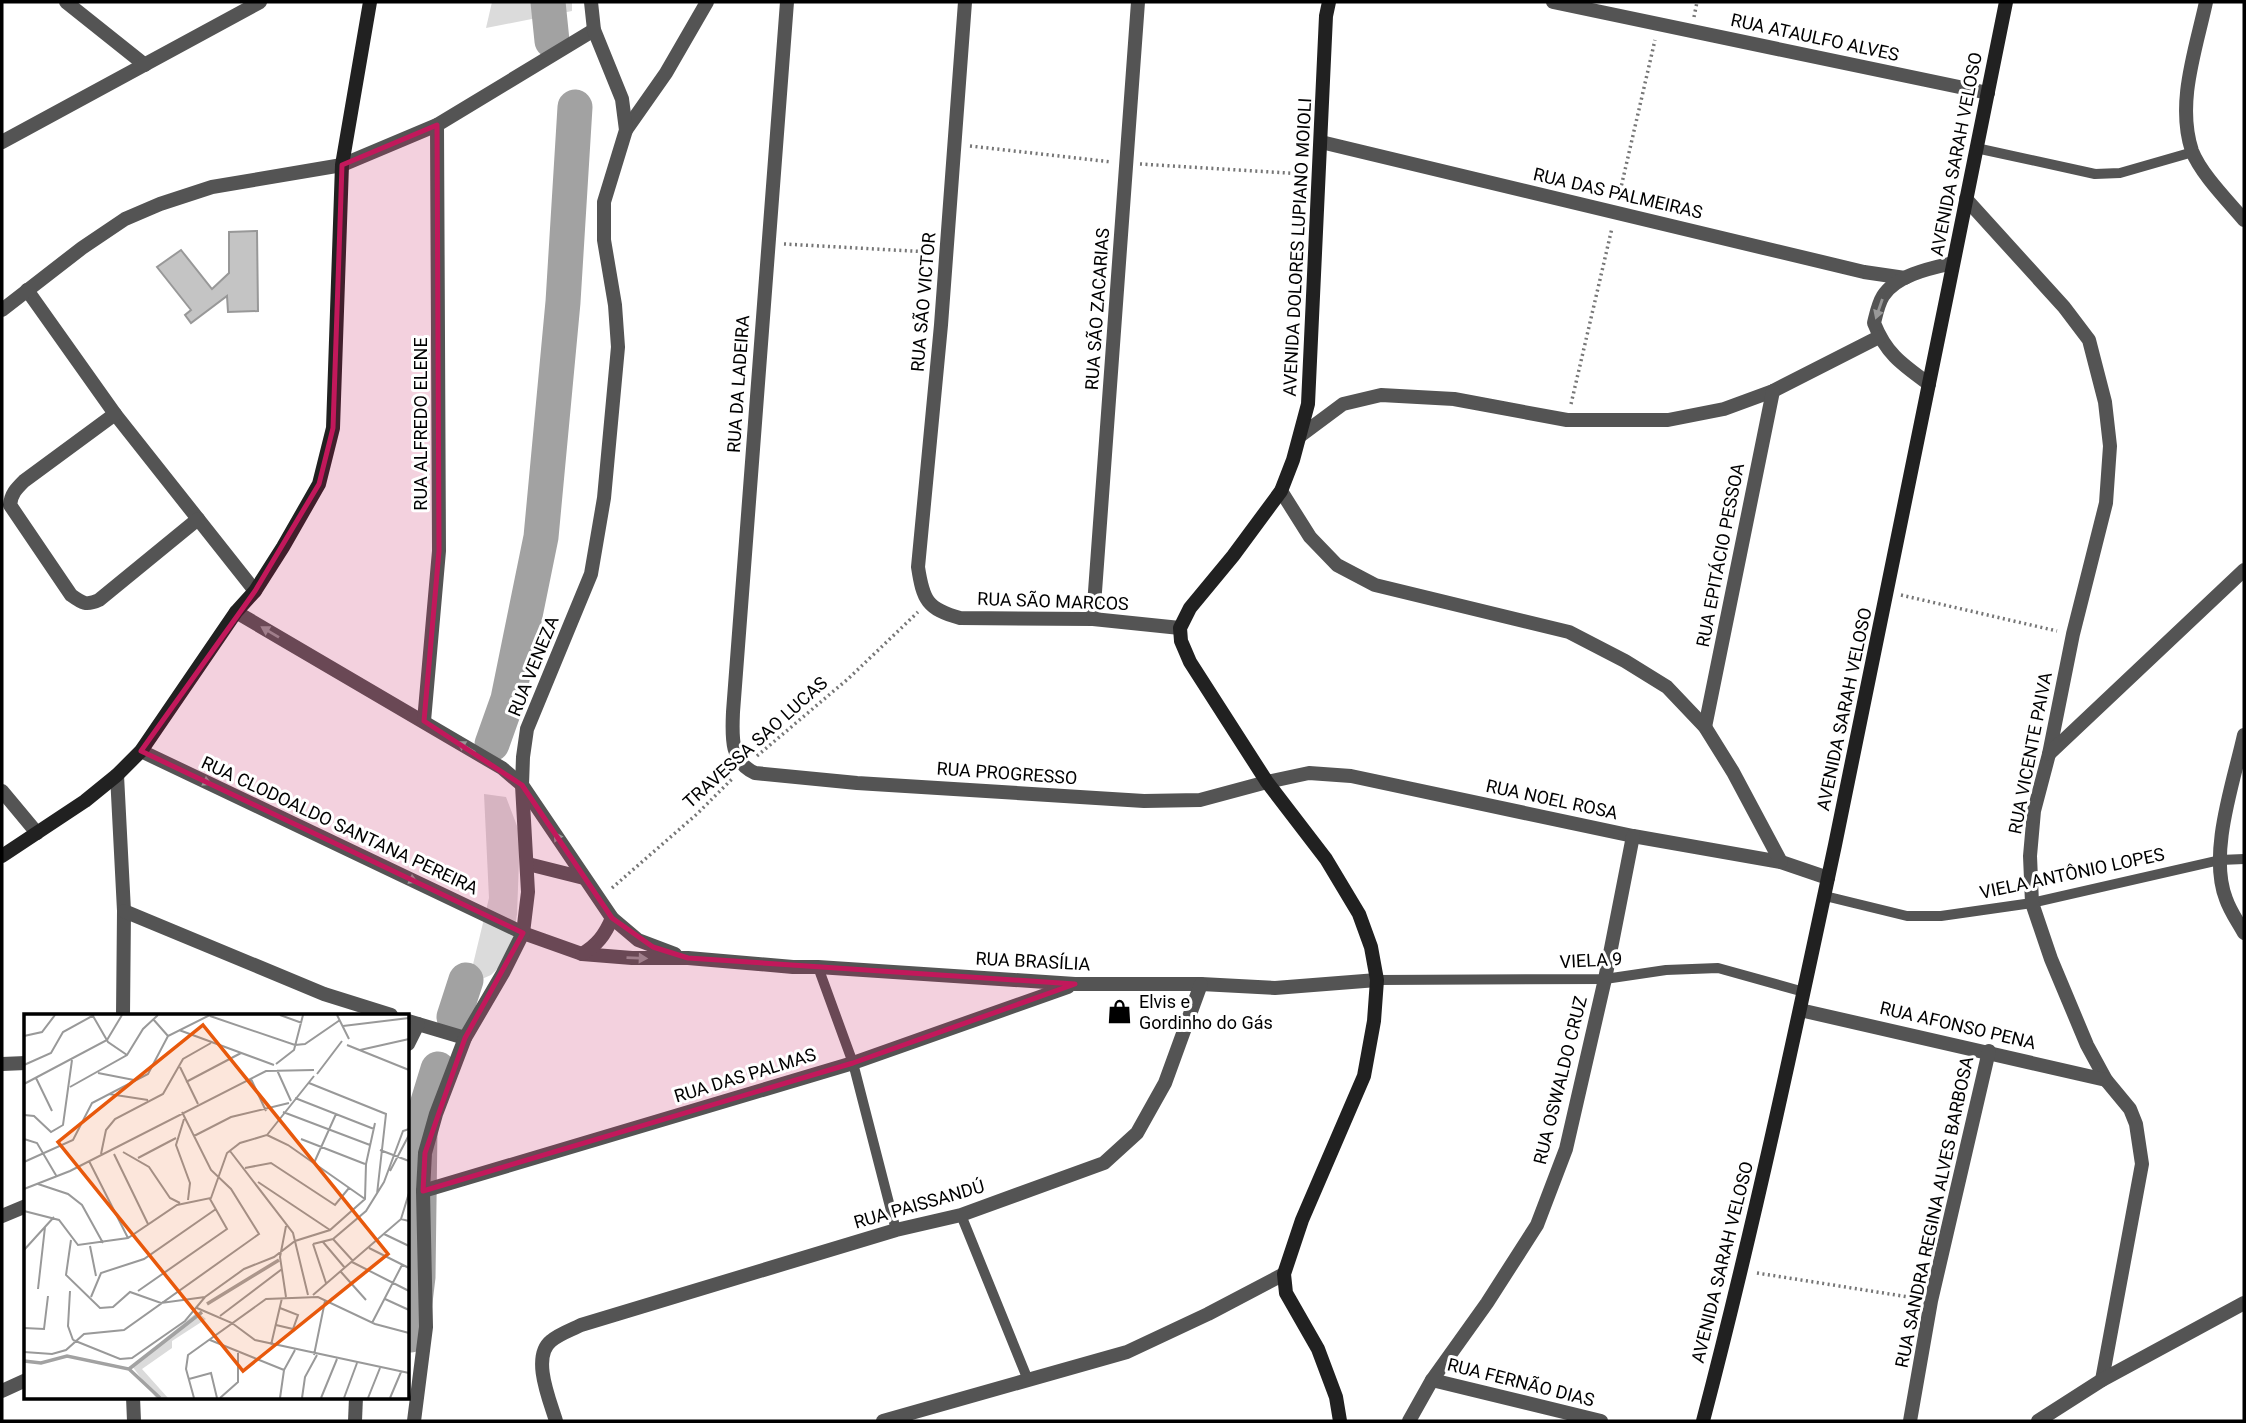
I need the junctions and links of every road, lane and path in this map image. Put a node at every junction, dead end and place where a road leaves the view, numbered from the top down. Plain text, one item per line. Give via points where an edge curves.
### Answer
1 (66, 2) edge
2 (260, 2) edge
3 (370, 2) edge
4 (591, 2) edge
5 (707, 2) edge
6 (786, 2) edge
7 (965, 2) edge
8 (1138, 2) edge
9 (1329, 2) edge
10 (1553, 2) edge
11 (2006, 2) edge
12 (2206, 2) edge
13 (594, 30) junction
14 (145, 65) junction
15 (1988, 93) junction
16 (437, 125) junction
17 (626, 130) junction
18 (2, 142) edge
19 (1321, 142) junction
20 (954, 144) junction
21 (1976, 148) junction
22 (2193, 152) junction
23 (1127, 163) junction
24 (342, 165) junction
25 (1320, 175) junction
26 (1966, 200) junction
27 (2244, 220) edge
28 (768, 243) junction
29 (946, 253) junction
30 (1953, 263) junction
31 (1905, 278) junction
32 (27, 290) junction
33 (2, 310) edge
34 (1879, 337) junction
35 (1928, 384) junction
36 (1773, 391) junction
37 (115, 414) junction
38 (1300, 436) junction
39 (1281, 491) junction
40 (198, 519) junction
41 (2244, 570) edge
42 (255, 592) junction
43 (1889, 592) junction
44 (928, 604) junction
45 (236, 612) junction
46 (1093, 619) junction
47 (1180, 628) junction
48 (2073, 634) junction
49 (424, 721) junction
50 (1705, 727) junction
51 (2244, 735) edge
52 (141, 751) junction
53 (2049, 754) junction
54 (2241, 762) edge
55 (743, 767) junction
56 (117, 775) junction
57 (1267, 782) junction
58 (522, 785) junction
59 (2, 790) edge
60 (37, 833) junction
61 (1633, 836) junction
62 (2, 856) edge
63 (2244, 859) edge
64 (2220, 860) junction
65 (1781, 862) junction
66 (528, 864) junction
67 (584, 878) junction
68 (1828, 878) junction
69 (1825, 896) junction
70 (600, 899) junction
71 (2032, 903) junction
72 (124, 911) junction
73 (612, 918) junction
74 (523, 933) junction
75 (2244, 933) edge
76 (582, 954) junction
77 (688, 958) junction
78 (818, 967) junction
79 (1605, 979) junction
80 (1377, 980) junction
81 (1075, 984) junction
82 (1201, 984) junction
83 (1804, 992) junction
84 (1800, 1010) junction
85 (123, 1014) edge
86 (388, 1014) edge
87 (413, 1022) edge
88 (465, 1038) junction
89 (1989, 1052) junction
90 (24, 1062) edge
91 (853, 1063) junction
92 (2, 1064) edge
93 (2106, 1080) junction
94 (423, 1191) junction
95 (24, 1207) edge
96 (961, 1214) junction
97 (2, 1216) edge
98 (896, 1230) junction
99 (1742, 1271) junction
100 (1284, 1274) junction
101 (1931, 1301) junction
102 (2244, 1303) edge
103 (1027, 1380) junction
104 (1432, 1380) junction
105 (2102, 1380) junction
106 (24, 1381) edge
107 (2, 1391) edge
108 (133, 1398) edge
109 (356, 1398) edge
110 (890, 1420) edge
111 (135, 1421) edge
112 (355, 1421) edge
113 (414, 1421) edge
114 (556, 1421) edge
115 (1340, 1421) edge
116 (1409, 1421) edge
117 (1601, 1421) edge
118 (1703, 1421) edge
119 (1910, 1421) edge
120 (2038, 1421) edge

1 - 14 street
2 - 14 street
3 - 24 main road
4 - 13 street, RUA VENEZA
5 - 17 street
6 - 28 street, RUA DA LADEIRA
7 - 20 street, RUA SÃO VICTOR
8 - 23 street, RUA SÃO ZACARIAS
9 - 19 main road, AVENIDA DOLORES LUPIANO MOIOLI
10 - 15 street, RUA ATAULFO ALVES
11 - 15 main road, AVENIDA SARAH VELOSO
12 - 22 street via 2185,102
13 - 16 street
13 - 17 street, RUA VENEZA via 622,99
14 - 18 street
15 - 21 main road, AVENIDA SARAH VELOSO
16 - 24 street
16 - 49 street, RUA ALFREDO ELENE via 439,551
17 - 58 street, RUA VENEZA via 604,202 604,240 618,347 604,498 591,574 527,729
19 - 25 main road, AVENIDA DOLORES LUPIANO MOIOLI
19 - 31 street, RUA DAS PALMEIRAS
20 - 23 path
20 - 29 street, RUA SÃO VICTOR
21 - 22 lane via 2095,174 2120,173
21 - 26 main road, AVENIDA SARAH VELOSO
22 - 27 street
23 - 25 path
23 - 46 street, RUA SÃO ZACARIAS
24 - 32 street via 212,187 160,204 125,219
24 - 42 main road via 333,428 319,484
25 - 38 main road, AVENIDA DOLORES LUPIANO MOIOLI via 1308,404
26 - 30 main road, AVENIDA SARAH VELOSO
26 - 48 street, RUA VICENTE PAIVA via 2089,340 2105,402 2110,446 2105,503
28 - 29 path
28 - 55 street, RUA DA LADEIRA via 733,712 735,752
29 - 44 street, RUA SÃO VICTOR via 918,567
30 - 31 street
30 - 35 main road, AVENIDA SARAH VELOSO
31 -> 34 street via 1884,295 1874,323
32 - 33 street
32 - 37 street
34 - 35 street via 1897,360
34 - 36 street
35 - 43 main road, AVENIDA SARAH VELOSO
36 - 38 street via 1724,409 1668,420 1567,420 1454,399 1381,395 1343,404
36 - 50 street, RUA EPITÁCIO PESSOA
37 - 40 street
37 - 40 street via 24,481 11,498 10,505 71,595 89,605 99,600
38 - 39 main road, AVENIDA DOLORES LUPIANO MOIOLI
39 - 47 main road, AVENIDA DOLORES LUPIANO MOIOLI via 1190,608
39 - 50 street via 1310,537 1337,565 1375,585 1569,632 1667,687
40 - 42 street
41 - 53 street
42 - 45 main road
43 - 48 path
43 - 68 main road, AVENIDA SARAH VELOSO
44 - 46 street, RUA SÃO MARCOS via 960,618
44 - 55 path, TRAVESSA SAO LUCAS
49 -> 45 street, RUA BRASÍLIA
45 - 52 main road
46 - 47 street, RUA SÃO MARCOS
47 - 57 main road via 1190,662
48 - 53 street, RUA VICENTE PAIVA
58 -> 49 street, RUA BRASÍLIA
50 - 65 street
51 - 54 street
52 - 56 main road
52 -> 74 street, RUA CLODOALDO SANTANA PEREIRA
53 - 71 street, RUA VICENTE PAIVA via 2034,811
54 - 64 street via 2224,820
55 - 57 street, RUA PROGRESSO via 755,773 857,783 1144,801 1200,800
55 - 70 path, TRAVESSA SAO LUCAS
56 - 60 main road
56 - 72 street
57 - 61 street, RUA NOEL ROSA via 1308,773 1351,776
57 - 80 main road via 1326,859 1359,914
58 - 66 street, RUA VENEZA
67 -> 58 street, RUA BRASÍLIA
59 - 60 street
60 - 62 main road
61 - 65 street, RUA NOEL ROSA
61 - 79 street, RUA OSWALDO CRUZ
63 - 64 lane, VIELA ANTÔNIO LOPES
64 - 71 lane, VIELA ANTÔNIO LOPES
64 - 75 street via 2225,898
65 - 68 street, RUA NOEL ROSA
66 - 67 street
66 - 74 street, RUA VENEZA
67 - 70 street, RUA BRASÍLIA
68 - 69 main road, AVENIDA SARAH VELOSO
69 - 71 lane, VIELA ANTÔNIO LOPES via 1907,916 1941,916
69 - 83 main road, AVENIDA SARAH VELOSO
70 - 73 street, RUA BRASÍLIA
71 - 93 street, RUA VICENTE PAIVA via 2087,1045
72 - 85 street
72 - 86 street via 324,994
73 - 76 street via 606,934
73 - 77 street, RUA BRASÍLIA via 638,940
74 - 76 street, RUA BRASÍLIA
74 - 88 street, RUA VENEZA
76 -> 77 street, RUA BRASÍLIA
77 - 78 street, RUA BRASÍLIA
78 - 81 street, RUA BRASÍLIA
78 - 91 lane
79 - 80 lane, VIELA 9
79 - 83 lane, VIELA 9 via 1718,968
79 - 104 street, RUA OSWALDO CRUZ via 1566,1149 1537,1225
80 - 82 street, RUA BRASÍLIA via 1275,988
80 - 100 main road via 1364,1076 1302,1220
81 - 82 street, RUA BRASÍLIA
81 - 91 street, RUA DAS PALMAS
82 - 96 street, RUA PAISSANDÚ via 1165,1083 1137,1133 1104,1163
83 - 84 main road, AVENIDA SARAH VELOSO
84 - 89 street, RUA AFONSO PENA
84 - 99 main road, AVENIDA SARAH VELOSO
87 - 88 street
88 - 94 street, RUA VENEZA via 425,1153
89 - 93 street, RUA AFONSO PENA
89 - 101 street, RUA SANDRA REGINA ALVES BARBOSA
90 - 92 street
91 - 94 street, RUA DAS PALMAS
91 - 98 lane
93 - 105 street, RUA VICENTE PAIVA via 2130,1109 2142,1164
94 - 113 street, RUA VENEZA via 426,1326
95 - 97 street
96 - 98 street, RUA PAISSANDÚ
96 - 103 lane
98 - 114 street, RUA PAISSANDÚ via 581,1325 548,1343 541,1361
99 - 101 path
99 - 118 main road, AVENIDA SARAH VELOSO
100 - 103 street via 1127,1352
100 - 115 main road via 1286,1293 1318,1349
101 - 119 street, RUA SANDRA REGINA ALVES BARBOSA
102 - 105 street
103 - 110 street
104 - 116 street, RUA OSWALDO CRUZ
104 - 117 street, RUA FERNÃO DIAS
105 - 120 street
106 - 107 street
108 - 111 street
109 - 112 street

